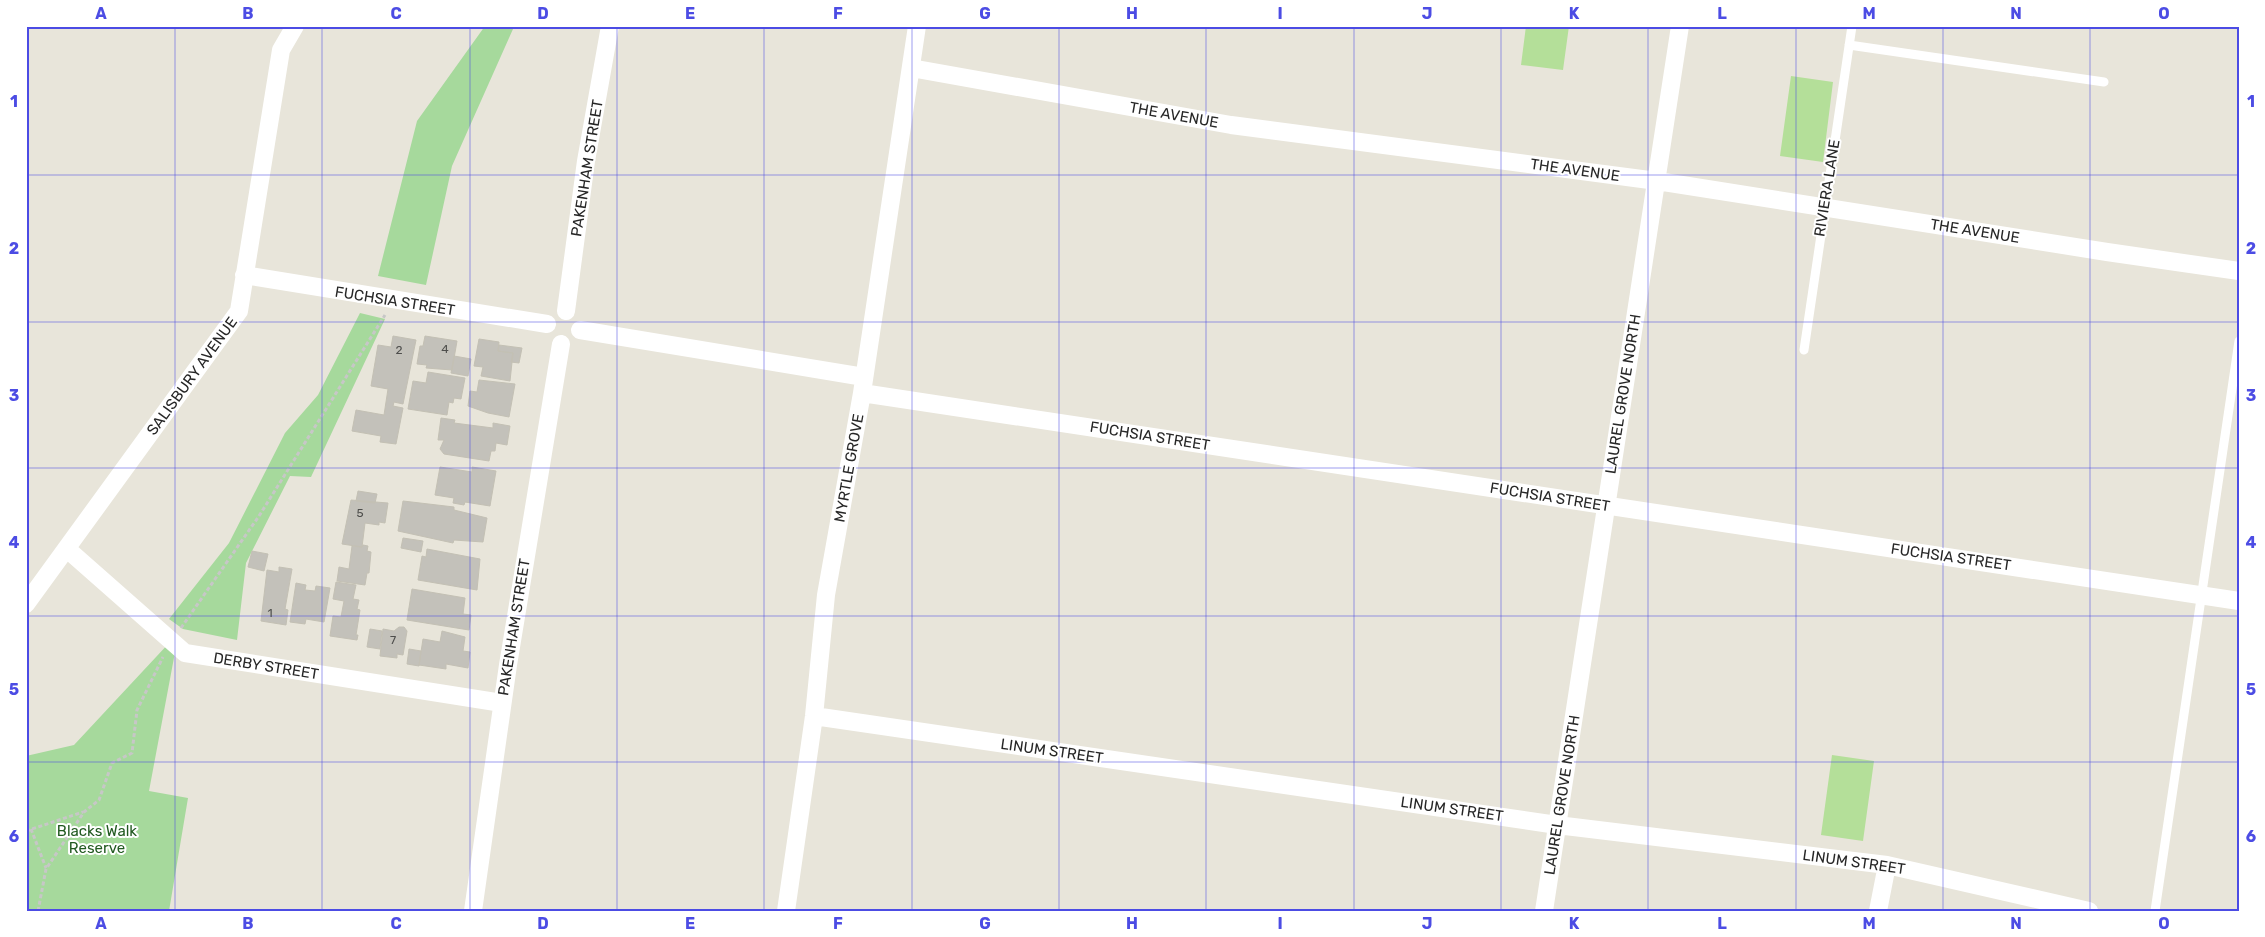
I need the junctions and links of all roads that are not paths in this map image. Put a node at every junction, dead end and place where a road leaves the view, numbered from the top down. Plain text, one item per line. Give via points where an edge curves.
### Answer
1 (295, 26) edge
2 (610, 26) edge
3 (918, 26) edge
4 (1680, 26) edge
5 (1852, 26) edge
6 (1849, 45) junction
7 (911, 68) junction
8 (2104, 82) dead end
9 (1657, 181) junction
10 (1824, 206) junction
11 (2239, 271) edge
12 (244, 275) junction
13 (566, 311) junction
14 (547, 324) junction
15 (580, 330) junction
16 (2239, 341) edge
17 (561, 344) junction
18 (1804, 350) dead end
19 (863, 385) junction
20 (1605, 506) junction
21 (67, 548) junction
22 (2201, 595) junction
23 (2239, 601) edge
24 (26, 604) edge
25 (502, 703) junction
26 (814, 716) junction
27 (1557, 825) junction
28 (1887, 865) junction
29 (473, 911) edge
30 (786, 911) edge
31 (1544, 911) edge
32 (1878, 911) edge
33 (2089, 911) edge
34 (2155, 911) edge

1 - 12 street, SALISBURY AVENUE via 281,50
2 - 13 street, PAKENHAM STREET via 586,161
3 - 7 street, MYRTLE GROVE
4 - 9 street, LAUREL GROVE NORTH
5 - 6 lane, RIVIERA LANE
6 - 8 lane
6 - 10 lane, RIVIERA LANE
7 - 9 street, THE AVENUE via 1231,125
7 - 19 street, MYRTLE GROVE
9 - 10 street, THE AVENUE
9 - 20 street, LAUREL GROVE NORTH
10 - 11 street, THE AVENUE
10 - 18 lane, RIVIERA LANE
12 - 14 street, FUCHSIA STREET
12 - 21 street, SALISBURY AVENUE via 239,310
13 - 14 street via 556,312
13 - 15 street via 577,318
14 - 17 street via 548,335
15 - 17 street via 575,340
15 - 19 street, FUCHSIA STREET
16 - 22 lane
17 - 25 street, PAKENHAM STREET
19 - 20 street, FUCHSIA STREET
19 - 26 street, MYRTLE GROVE via 826,595
20 - 22 street, FUCHSIA STREET
20 - 27 street, LAUREL GROVE NORTH
21 - 24 street, SALISBURY AVENUE
21 - 25 street, DERBY STREET via 185,653
22 - 23 street, FUCHSIA STREET
22 - 34 lane
25 - 29 street, PAKENHAM STREET
26 - 27 street, LINUM STREET
26 - 30 street, MYRTLE GROVE
27 - 28 street, LINUM STREET
27 - 31 street, LAUREL GROVE NORTH
28 - 32 street
28 - 33 street, LINUM STREET

